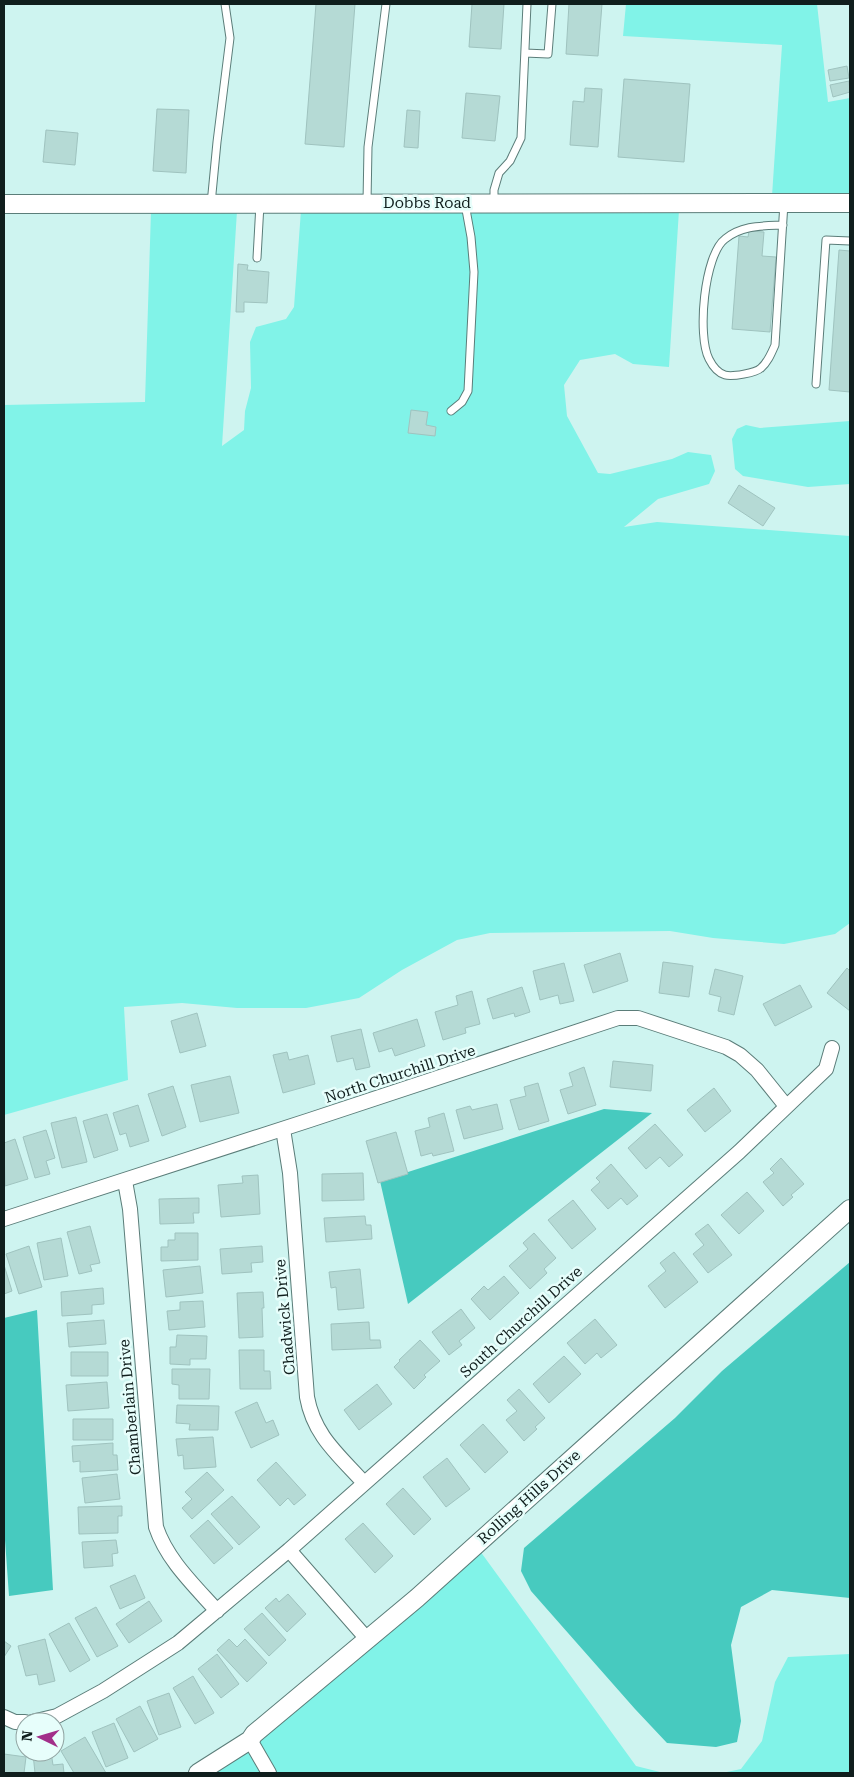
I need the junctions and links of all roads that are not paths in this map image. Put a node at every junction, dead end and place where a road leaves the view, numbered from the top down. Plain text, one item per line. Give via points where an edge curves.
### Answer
1 (225, 4) edge
2 (386, 4) edge
3 (527, 4) edge
4 (552, 4) edge
5 (525, 53) junction
6 (850, 202) edge
7 (367, 203) junction
8 (465, 203) junction
9 (784, 203) junction
10 (4, 204) edge
11 (211, 204) junction
12 (260, 204) junction
13 (494, 204) junction
14 (783, 225) junction
15 (850, 241) edge
16 (257, 258) dead end
17 (816, 384) dead end
18 (451, 411) dead end
19 (832, 1048) dead end
20 (786, 1106) junction
21 (283, 1129) junction
22 (125, 1181) junction
23 (850, 1209) edge
24 (4, 1219) edge
25 (364, 1483) junction
26 (289, 1550) junction
27 (217, 1611) junction
28 (367, 1639) junction
29 (64, 1712) edge
30 (250, 1740) junction
31 (198, 1773) edge
32 (269, 1773) edge

1 - 11 lane via 230,38
2 - 7 lane via 368,147
3 - 5 lane
4 - 5 lane via 548,54
5 - 13 lane via 521,138 510,161 499,173
6 - 9 street, Dobbs Road
7 - 8 street, Dobbs Road
7 - 12 street, Dobbs Road
8 - 13 street, Dobbs Road
8 - 18 lane via 474,272 468,392
9 - 13 street, Dobbs Road
9 - 14 lane
10 - 11 street, Dobbs Road
11 - 12 street, Dobbs Road
12 - 16 lane
14 - 14 lane via 775,345 770,358 760,370 724,375 708,359 704,341 706,289 713,257 723,240 735,232 758,226
15 - 17 lane via 826,240
19 - 20 street, South Churchill Drive via 826,1069
20 - 21 street, North Churchill Drive via 757,1070 726,1047 638,1018 618,1018
20 - 25 street, South Churchill Drive via 739,1152
21 - 22 street, North Churchill Drive
21 - 25 street, Chadwick Drive via 290,1173 310,1412 324,1438
22 - 24 street, North Churchill Drive
22 - 27 street, Chamberlain Drive via 156,1527 168,1554
23 - 28 street, Rolling Hills Drive
25 - 26 street, South Churchill Drive
26 - 27 street, South Churchill Drive
26 - 28 street
27 - 29 street via 178,1643
28 - 30 street, Rolling Hills Drive
30 - 31 street, Rolling Hills Drive
30 - 32 street

